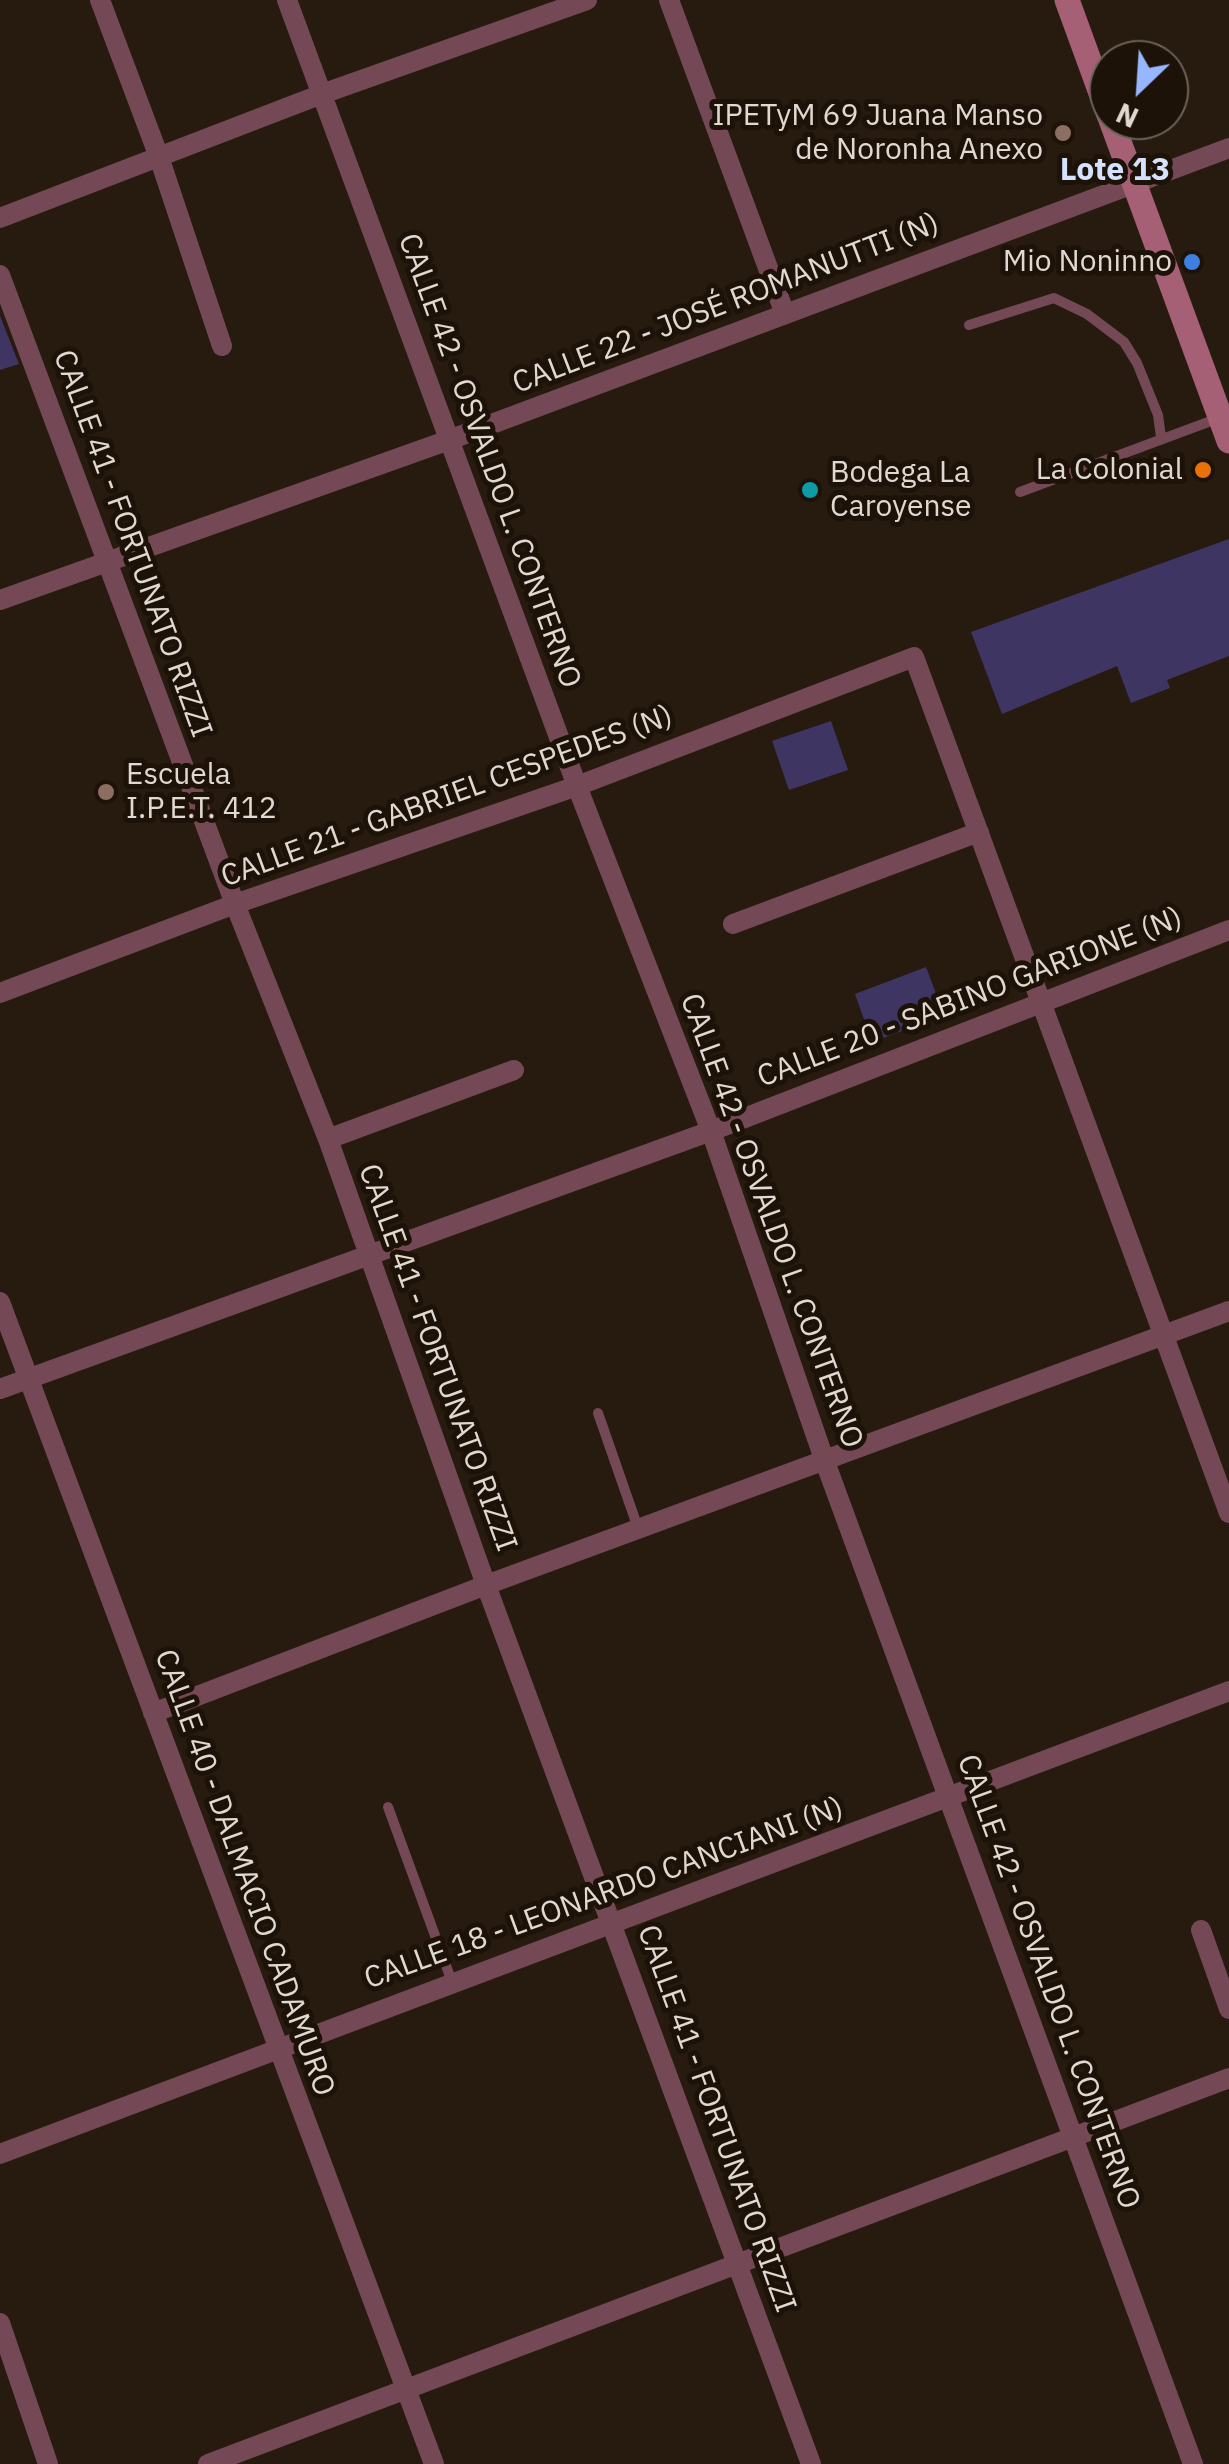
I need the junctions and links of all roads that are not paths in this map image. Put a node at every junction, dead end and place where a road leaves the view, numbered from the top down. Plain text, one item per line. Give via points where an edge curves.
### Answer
1 (100, 0) edge
2 (287, 0) edge
3 (587, 0) edge
4 (669, 0) edge
5 (1067, 0) edge
6 (1089, 60) edge
7 (322, 94) junction
8 (1118, 140) edge
9 (1229, 148) edge
10 (159, 157) junction
11 (1134, 182) junction
12 (0, 218) edge
13 (0, 276) edge
14 (785, 314) junction
15 (969, 324) dead end
16 (222, 346) dead end
17 (1225, 429) edge
18 (1161, 437) junction
19 (449, 440) junction
20 (1020, 492) dead end
21 (105, 562) junction
22 (0, 600) edge
23 (577, 786) junction
24 (979, 832) junction
25 (235, 904) junction
26 (733, 924) dead end
27 (1229, 930) edge
28 (0, 993) edge
29 (1042, 1004) junction
30 (514, 1070) dead end
31 (711, 1131) junction
32 (328, 1139) junction
33 (368, 1258) junction
34 (0, 1302) edge
35 (1229, 1311) edge
36 (1164, 1335) junction
37 (28, 1379) junction
38 (0, 1388) edge
39 (598, 1413) dead end
40 (824, 1459) junction
41 (1229, 1513) edge
42 (638, 1528) junction
43 (486, 1585) junction
44 (1229, 1691) edge
45 (152, 1714) junction
46 (948, 1799) junction
47 (388, 1807) dead end
48 (612, 1923) junction
49 (1201, 1930) dead end
50 (452, 1982) junction
51 (1229, 2009) edge
52 (276, 2048) junction
53 (1229, 2078) edge
54 (1072, 2136) junction
55 (0, 2154) edge
56 (737, 2262) junction
57 (0, 2323) edge
58 (406, 2390) junction
59 (244, 2458) edge
60 (48, 2464) edge
61 (208, 2464) edge
62 (434, 2464) edge
63 (811, 2464) edge
64 (1193, 2464) edge

1 - 10 street
2 - 7 street, CALLE 42 - OSVALDO L. CONTERNO
3 - 7 street
4 - 14 street
5 - 6 main road
7 - 10 street
7 - 19 street, CALLE 42 - OSVALDO L. CONTERNO
8 - 11 main road
9 - 11 street, CALLE 22 - JOSÉ ROMANUTTI (N)
10 - 12 street
10 - 16 street
11 - 14 street, CALLE 22 - JOSÉ ROMANUTTI (N)
11 - 17 main road
13 - 21 street, CALLE 41 - FORTUNATO RIZZI
14 - 19 street, CALLE 22 - JOSÉ ROMANUTTI (N)
15 - 18 lane via 1054,298 1087,314 1124,342 1137,363
17 - 18 lane
18 - 20 lane
19 - 21 street, CALLE 22 - JOSÉ ROMANUTTI (N)
19 - 23 street, CALLE 42 - OSVALDO L. CONTERNO
21 - 22 street, CALLE 22 - JOSÉ ROMANUTTI (N)
21 - 25 street, CALLE 41 - FORTUNATO RIZZI
23 - 24 street, CALLE 21 - GABRIEL CESPEDES (N) via 914,656
23 - 25 street, CALLE 21 - GABRIEL CESPEDES (N)
23 - 31 street, CALLE 42 - OSVALDO L. CONTERNO
24 - 26 street
24 - 29 street
25 - 28 street, CALLE 21 - GABRIEL CESPEDES (N)
25 - 32 street, CALLE 41 - FORTUNATO RIZZI
27 - 29 street, CALLE 20 - SABINO GARIONE (N)
29 - 31 street, CALLE 20 - SABINO GARIONE (N)
29 - 36 street
30 - 32 street
31 - 33 street, CALLE 20 - SABINO GARIONE (N)
31 - 40 street, CALLE 42 - OSVALDO L. CONTERNO
32 - 33 street, CALLE 41 - FORTUNATO RIZZI
33 - 37 street, CALLE 20 - SABINO GARIONE (N)
33 - 43 street, CALLE 41 - FORTUNATO RIZZI
34 - 37 street, CALLE 40 - DALMACIO CADAMURO
35 - 36 street
36 - 40 street
36 - 41 street
37 - 38 street, CALLE 20 - SABINO GARIONE (N)
37 - 45 street, CALLE 40 - DALMACIO CADAMURO
39 - 42 lane
40 - 42 street
40 - 46 street, CALLE 42 - OSVALDO L. CONTERNO
42 - 43 street
43 - 45 street
43 - 48 street, CALLE 41 - FORTUNATO RIZZI
44 - 46 street, CALLE 18 - LEONARDO CANCIANI (N)
45 - 52 street, CALLE 40 - DALMACIO CADAMURO
46 - 48 street, CALLE 18 - LEONARDO CANCIANI (N)
46 - 54 street, CALLE 42 - OSVALDO L. CONTERNO
47 - 50 lane
48 - 50 street, CALLE 18 - LEONARDO CANCIANI (N)
48 - 56 street, CALLE 41 - FORTUNATO RIZZI
49 - 51 street
50 - 52 street, CALLE 18 - LEONARDO CANCIANI (N)
52 - 55 street, CALLE 18 - LEONARDO CANCIANI (N)
52 - 58 street, CALLE 40 - DALMACIO CADAMURO
53 - 54 street
54 - 56 street
54 - 64 street, CALLE 42 - OSVALDO L. CONTERNO
56 - 58 street
56 - 63 street, CALLE 41 - FORTUNATO RIZZI
57 - 60 street
58 - 59 street
58 - 62 street, CALLE 40 - DALMACIO CADAMURO
59 - 61 street

